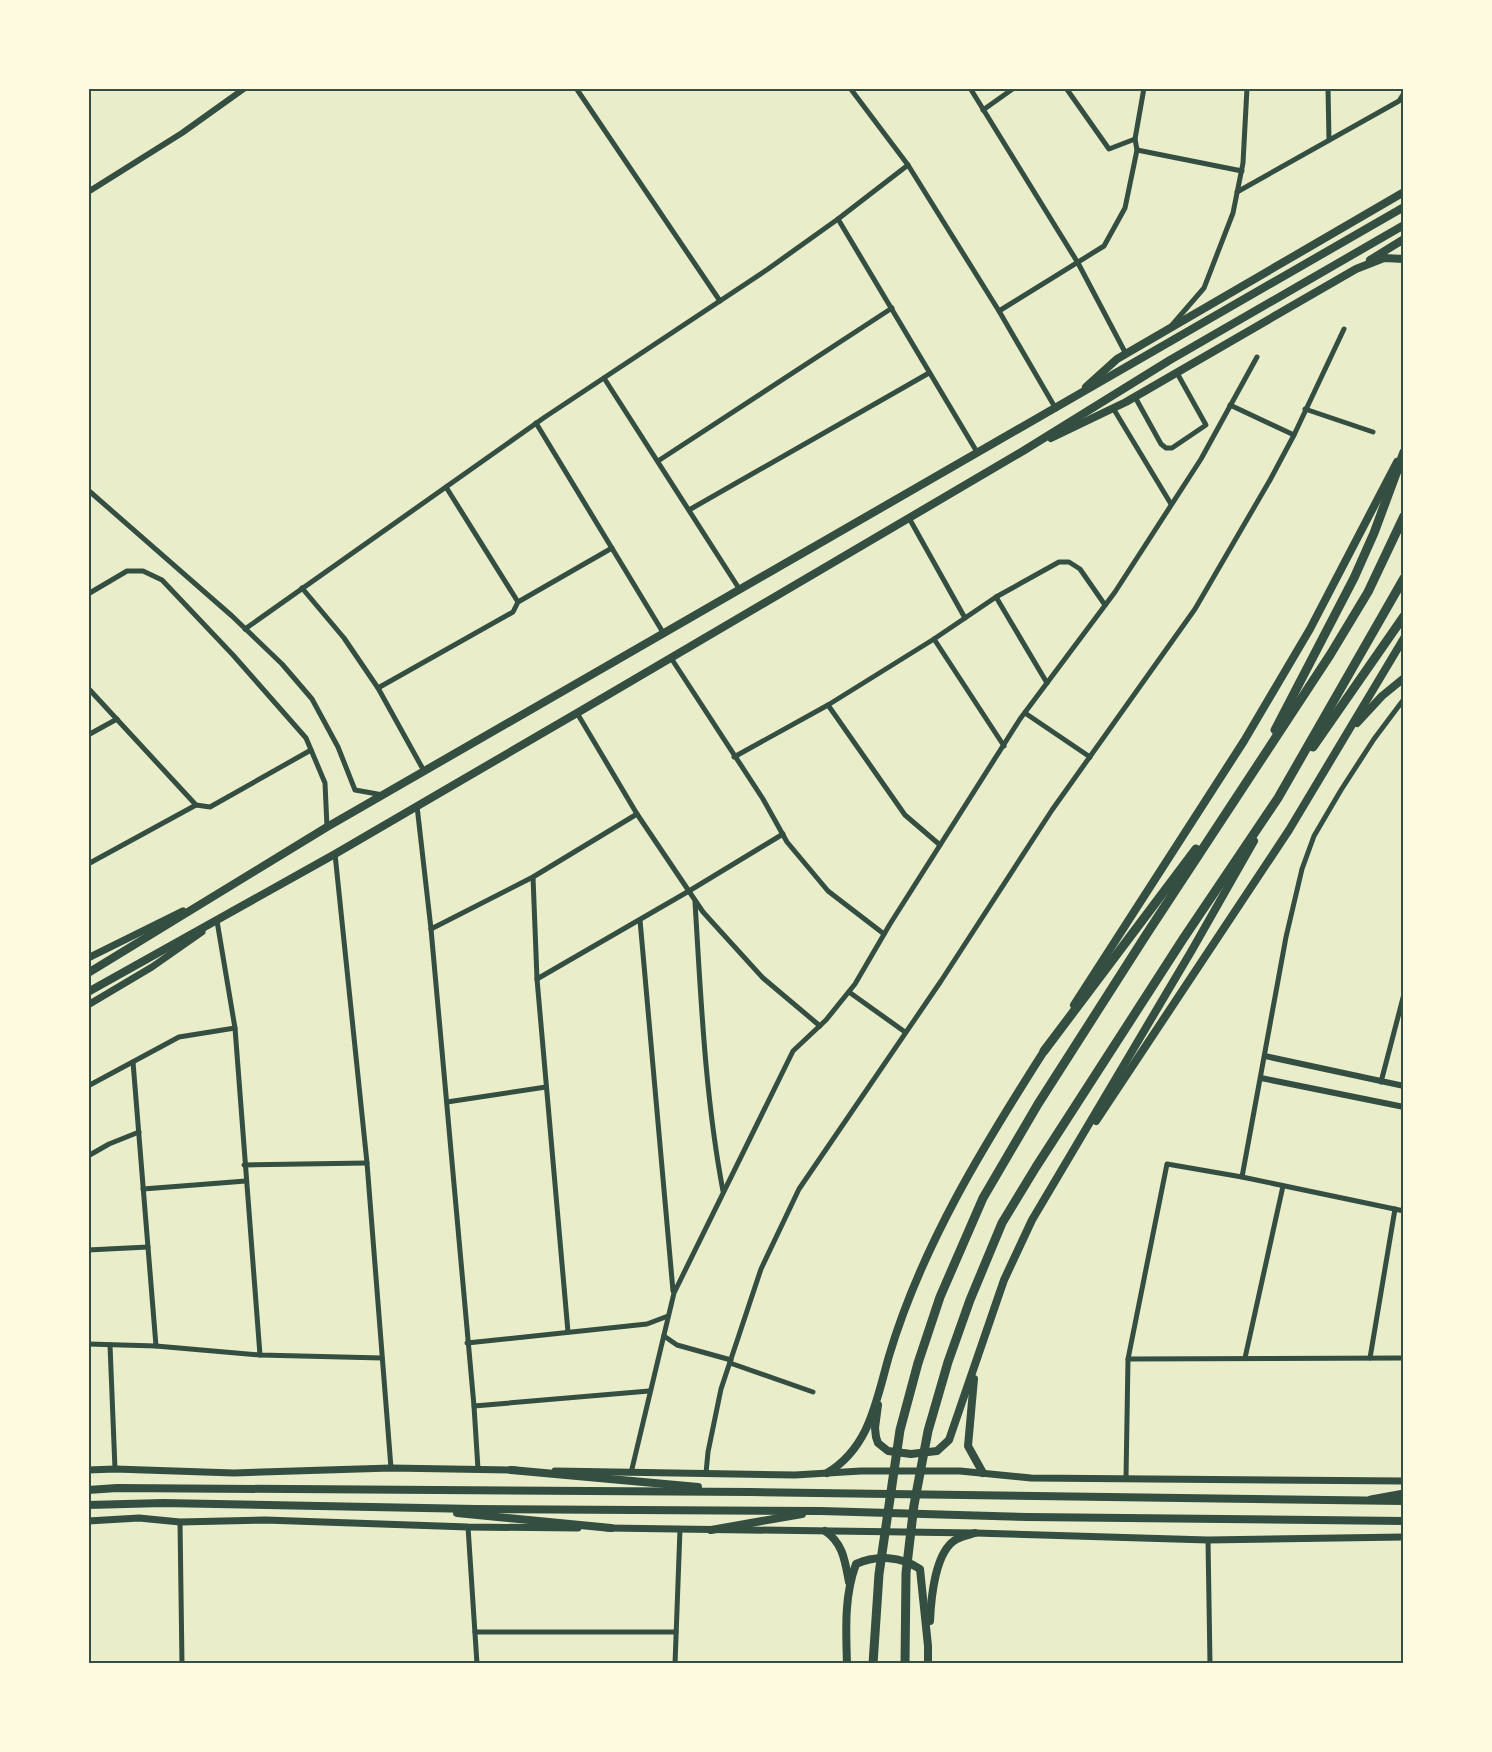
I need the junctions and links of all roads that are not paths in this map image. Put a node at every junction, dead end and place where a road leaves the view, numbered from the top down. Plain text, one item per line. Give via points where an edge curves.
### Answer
1 (245, 88) edge
2 (576, 88) edge
3 (970, 88) edge
4 (1014, 88) edge
5 (1066, 88) edge
6 (1144, 88) edge
7 (1246, 88) edge
8 (1328, 88) edge
9 (852, 89) edge
10 (1404, 93) edge
11 (1401, 100) edge
12 (983, 110) junction
13 (1134, 139) junction
14 (1329, 140) junction
15 (1137, 150) junction
16 (908, 165) junction
17 (1242, 171) junction
18 (88, 192) edge
19 (1238, 192) junction
20 (1404, 192) edge
21 (1404, 207) edge
22 (838, 219) junction
23 (1404, 225) edge
24 (1404, 239) edge
25 (1404, 259) edge
26 (1078, 263) junction
27 (1356, 269) junction
28 (720, 301) junction
29 (892, 308) junction
30 (999, 311) junction
31 (1169, 328) junction
32 (1344, 329) dead end
33 (1126, 354) junction
34 (1257, 357) dead end
35 (1177, 372) junction
36 (929, 373) junction
37 (604, 378) junction
38 (1135, 397) junction
39 (1071, 399) junction
40 (1230, 405) junction
41 (1113, 408) junction
42 (1056, 409) junction
43 (1305, 409) junction
44 (536, 423) junction
45 (1373, 432) dead end
46 (1294, 435) junction
47 (1023, 451) junction
48 (1404, 451) edge
49 (977, 452) junction
50 (658, 461) junction
51 (446, 487) junction
52 (88, 490) edge
53 (1172, 504) junction
54 (689, 510) junction
55 (1404, 516) edge
56 (909, 518) junction
57 (612, 548) junction
58 (1404, 578) edge
59 (302, 588) junction
60 (740, 590) junction
61 (88, 594) edge
62 (996, 597) junction
63 (518, 602) junction
64 (1105, 606) junction
65 (1404, 616) edge
66 (965, 618) junction
67 (245, 629) junction
68 (664, 634) junction
69 (1404, 638) edge
70 (934, 639) junction
71 (671, 658) junction
72 (1404, 678) edge
73 (1047, 683) junction
74 (88, 688) edge
75 (378, 688) junction
76 (1404, 699) edge
77 (828, 705) junction
78 (577, 713) junction
79 (1025, 713) junction
80 (117, 719) junction
81 (88, 735) edge
82 (1346, 735) junction
83 (1004, 746) junction
84 (311, 750) junction
85 (734, 757) junction
86 (1090, 757) junction
87 (424, 771) junction
88 (1250, 777) junction
89 (383, 795) junction
90 (1278, 798) junction
91 (196, 805) junction
92 (417, 806) junction
93 (637, 814) junction
94 (327, 827) junction
95 (783, 834) junction
96 (940, 845) junction
97 (335, 854) junction
98 (88, 864) edge
99 (533, 877) junction
100 (689, 891) junction
101 (207, 900) junction
102 (695, 901) junction
103 (640, 920) junction
104 (217, 921) junction
105 (431, 929) junction
106 (884, 934) junction
107 (88, 958) edge
108 (88, 973) edge
109 (537, 979) junction
110 (88, 992) edge
111 (849, 992) junction
112 (1404, 994) edge
113 (88, 1005) edge
114 (820, 1026) junction
115 (235, 1028) junction
116 (905, 1032) junction
117 (1044, 1051) junction
118 (1264, 1056) junction
119 (133, 1062) junction
120 (1261, 1077) junction
121 (1381, 1082) junction
122 (88, 1086) edge
123 (1404, 1086) edge
124 (546, 1088) junction
125 (447, 1102) junction
126 (1404, 1107) edge
127 (139, 1132) junction
128 (88, 1156) edge
129 (367, 1163) junction
130 (244, 1165) junction
131 (1242, 1177) junction
132 (246, 1181) junction
133 (1283, 1186) junction
134 (143, 1188) junction
135 (723, 1192) junction
136 (1049, 1192) junction
137 (1395, 1209) junction
138 (1404, 1211) edge
139 (148, 1247) junction
140 (88, 1250) edge
141 (674, 1293) junction
142 (668, 1316) junction
143 (568, 1332) junction
144 (664, 1336) junction
145 (467, 1343) junction
146 (88, 1344) edge
147 (110, 1345) junction
148 (156, 1346) junction
149 (261, 1355) junction
150 (382, 1358) junction
151 (1245, 1358) junction
152 (1370, 1358) junction
153 (1404, 1358) edge
154 (1128, 1359) junction
155 (730, 1361) junction
156 (975, 1365) junction
157 (883, 1377) junction
158 (649, 1391) junction
159 (813, 1392) dead end
160 (474, 1406) junction
161 (390, 1468) junction
162 (115, 1469) junction
163 (478, 1469) junction
164 (88, 1470) edge
165 (511, 1470) junction
166 (631, 1473) junction
167 (706, 1473) junction
168 (827, 1473) junction
169 (983, 1473) junction
170 (1126, 1478) junction
171 (1404, 1481) edge
172 (88, 1490) edge
173 (751, 1492) junction
174 (1404, 1492) edge
175 (1363, 1501) junction
176 (1404, 1501) edge
177 (88, 1505) edge
178 (393, 1507) junction
179 (821, 1511) junction
180 (88, 1521) edge
181 (1404, 1521) edge
182 (180, 1522) junction
183 (468, 1527) junction
184 (611, 1528) junction
185 (680, 1529) junction
186 (711, 1530) junction
187 (825, 1531) junction
188 (975, 1533) junction
189 (1404, 1535) edge
190 (1208, 1540) junction
191 (849, 1583) junction
192 (475, 1632) junction
193 (676, 1632) junction
194 (928, 1647) junction
195 (182, 1664) edge
196 (477, 1664) edge
197 (675, 1664) edge
198 (847, 1664) edge
199 (873, 1664) edge
200 (905, 1664) edge
201 (928, 1664) edge
202 (1210, 1664) edge

1 - 18 street
2 - 28 street
3 - 12 street
4 - 12 street
5 - 13 street via 1108,149
6 - 13 street
7 - 17 street
8 - 14 street
9 - 16 street
10 - 11 street
11 - 14 street
12 - 26 street
13 - 15 street
14 - 19 street
15 - 17 street
15 - 26 street via 1125,208 1104,246
16 - 22 street
16 - 30 street
17 - 19 street
19 - 31 street via 1204,288
20 - 31 main road
21 - 39 main road
22 - 28 street
22 - 29 street
23 - 47 main road via 1161,365
24 - 27 main road
25 - 27 main road via 1384,258
26 - 30 street
26 - 33 street
27 - 35 main road
28 - 37 street
29 - 36 street
29 - 50 street
30 - 42 street
31 - 33 main road
32 - 43 street
33 - 39 main road
34 - 40 street
35 - 38 main road
35 - 38 street via 1206,425 1172,448 1161,444
36 - 49 street
36 - 54 street
37 - 44 street
37 - 50 street
38 - 41 main road
39 - 42 main road
40 - 46 street
40 - 53 street
41 - 47 main road
41 - 53 street
42 - 49 main road
43 - 45 street
43 - 46 street
44 - 51 street
44 - 57 street
46 - 86 street via 1195,609
47 - 56 main road
48 - 88 highway via 1354,578
48 - 117 main road via 1310,629 1244,741
49 - 60 main road
50 - 54 street
51 - 59 street
51 - 63 street
52 - 67 street
53 - 64 street
54 - 60 street
55 - 88 highway via 1368,592
56 - 66 street
56 - 71 main road
57 - 63 street
57 - 68 street
58 - 90 highway
59 - 67 street
59 - 75 street via 344,638
60 - 68 main road
61 - 84 street via 127,571 143,571 162,580 234,655 306,738
62 - 64 street via 1059,562 1069,562 1080,569
62 - 66 street
62 - 73 street
63 - 75 street via 513,612
64 - 73 street
65 - 90 highway
66 - 70 street
67 - 89 street via 312,699 338,747 355,790
68 - 87 main road
69 - 82 main road
70 - 77 street
70 - 83 street
71 - 78 main road
71 - 85 street
72 - 82 main road
73 - 79 street
74 - 80 street
75 - 87 street
76 - 118 street via 1374,739 1314,836 1286,937
77 - 85 street
77 - 96 street via 905,815
78 - 92 main road
78 - 93 street
79 - 83 street
79 - 86 street
80 - 81 street
80 - 91 street
82 - 136 main road via 1289,830
83 - 96 street
84 - 91 street via 210,807
84 - 94 street via 325,783
85 - 95 street
86 - 116 street
87 - 89 main road
88 - 117 highway
88 - 199 highway via 1051,1084 983,1198 940,1297 900,1430 879,1574
89 - 94 main road
90 - 136 main road
90 - 200 highway via 1002,1223 970,1299 928,1431 906,1573
91 - 98 street
92 - 97 main road
92 - 105 street
93 - 99 street
93 - 100 street
94 - 101 main road
95 - 100 street
95 - 106 street via 828,891
96 - 106 street
97 - 104 main road
97 - 129 street
99 - 105 street
99 - 109 street
100 - 102 street
100 - 103 street
101 - 107 main road
101 - 108 main road
102 - 114 street via 763,978
102 - 135 street via 706,1080
103 - 109 street
103 - 141 street
104 - 110 main road
104 - 113 main road via 152,968
104 - 115 street
105 - 125 street
106 - 111 street
109 - 124 street
111 - 114 street
111 - 116 street
112 - 121 street
114 - 135 street via 793,1052
115 - 119 street via 179,1037
115 - 130 street
116 - 155 street via 799,1190 761,1269
117 - 157 main road via 971,1170 936,1237 901,1317
118 - 120 street
118 - 121 street
119 - 122 street
119 - 127 street
120 - 126 street
120 - 131 street
121 - 123 street
124 - 125 street
124 - 143 street
125 - 145 street
127 - 128 street
127 - 134 street
129 - 130 street
129 - 150 street
130 - 132 street
131 - 133 street
131 - 154 street via 1167,1164
132 - 134 street
132 - 149 street
133 - 137 street
133 - 151 street
134 - 139 street
135 - 141 street
136 - 156 main road via 1004,1280
137 - 138 street
137 - 152 street
139 - 140 street
139 - 148 street
141 - 142 street
142 - 143 street via 647,1324
142 - 144 street
143 - 145 street
144 - 155 street via 677,1345
144 - 158 street
145 - 160 street
146 - 147 street
147 - 148 street
147 - 162 street
148 - 149 street
149 - 150 street
150 - 161 street
151 - 152 street
151 - 154 street
152 - 153 street
154 - 170 street
155 - 159 street
155 - 167 street
156 - 157 main road via 949,1440 937,1451 888,1451 878,1443 875,1428
156 - 169 main road via 968,1446
157 - 168 main road via 867,1429 854,1451
158 - 160 street
158 - 166 street
160 - 163 street
161 - 162 main road via 234,1473
161 - 163 main road
162 - 164 main road
163 - 165 main road
165 - 166 main road
165 - 173 main road
166 - 167 main road
167 - 168 main road
168 - 169 main road
169 - 170 main road via 1031,1478
170 - 171 main road
172 - 173 main road
173 - 175 main road
174 - 175 main road
175 - 176 main road
177 - 178 main road
178 - 179 main road
178 - 184 main road
179 - 181 main road
179 - 186 main road
180 - 182 main road via 139,1518
182 - 183 main road via 266,1520
182 - 195 street
183 - 184 main road
183 - 192 street
184 - 185 main road
185 - 186 main road
185 - 193 street
186 - 187 main road
187 - 188 main road
187 - 191 main road via 840,1545
188 - 190 main road
188 - 194 main road via 956,1539 944,1550 930,1613
189 - 190 main road
190 - 202 street
191 - 194 main road via 856,1564 866,1559 884,1557 920,1569
191 - 198 main road
192 - 193 street
192 - 196 street
193 - 197 street
194 - 201 main road

